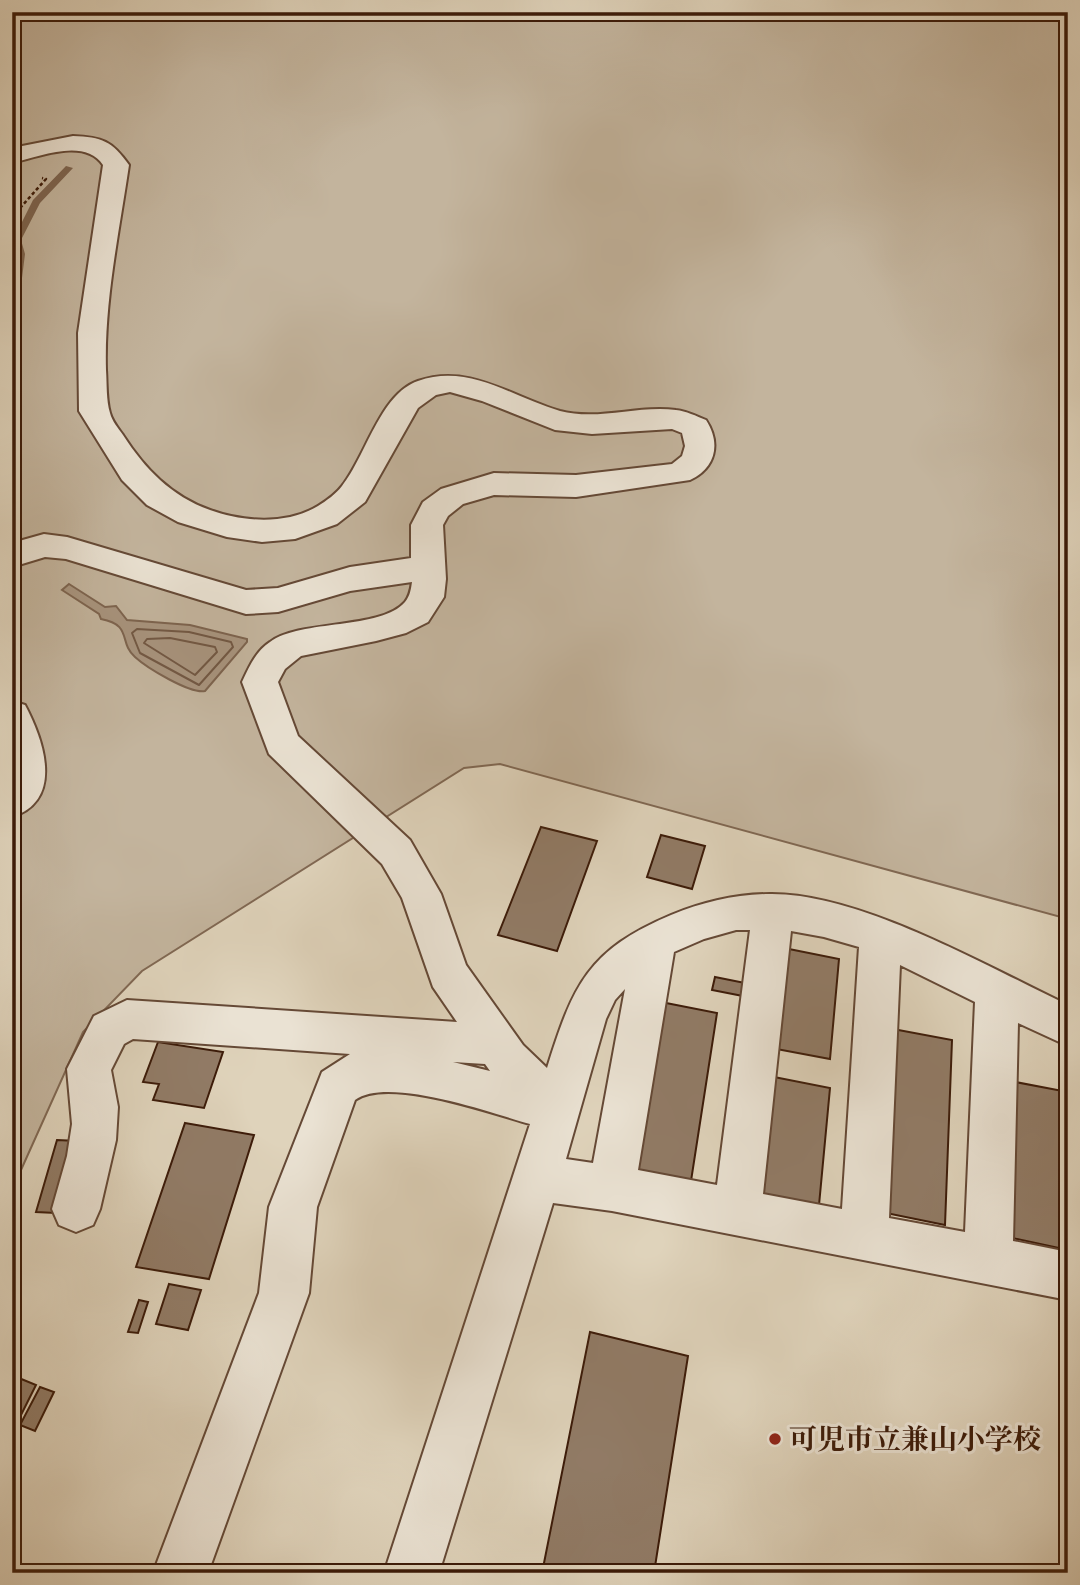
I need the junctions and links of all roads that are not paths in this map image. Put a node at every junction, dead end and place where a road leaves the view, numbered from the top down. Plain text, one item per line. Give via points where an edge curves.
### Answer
1 (12, 156) edge
2 (12, 555) edge
3 (427, 569) junction
4 (12, 715) edge
5 (12, 802) edge
6 (772, 911) junction
7 (881, 936) junction
8 (655, 941) junction
9 (997, 992) junction
10 (1068, 1026) edge
11 (498, 1045) junction
12 (558, 1109) junction
13 (537, 1178) junction
14 (612, 1188) junction
15 (76, 1209) dead end
16 (737, 1214) junction
17 (864, 1238) junction
18 (988, 1261) junction
19 (1068, 1276) edge
20 (180, 1573) edge
21 (411, 1573) edge

1 - 3 street via 63,144 106,151 116,164 91,360 94,412 124,463 157,498 190,517 247,530 285,531 313,523 354,494 406,402 425,388 450,383 493,394 555,420 592,424 675,419 695,427 702,440 699,456 683,471 589,486 526,482 458,491 432,510 426,531
2 - 3 street via 44,545 67,548 246,601 270,603 391,571
3 - 11 street via 429,591 415,614 396,623 285,648 269,662 260,682 282,744 396,852 421,894 448,974
4 - 5 street via 27,759 26,785
6 - 7 street via 824,919
6 - 8 street via 723,916
6 - 16 street
7 - 9 street
7 - 17 street
8 - 12 street via 617,968 600,987 585,1016
8 - 14 street
9 - 10 street
9 - 18 street
11 - 12 street
11 - 15 street via 127,1018 109,1030 89,1069 97,1132
12 - 13 street
12 - 20 street via 412,1072 358,1072 338,1087 293,1207 284,1293
13 - 14 street
13 - 21 street
14 - 16 street
16 - 17 street
17 - 18 street
18 - 19 street

